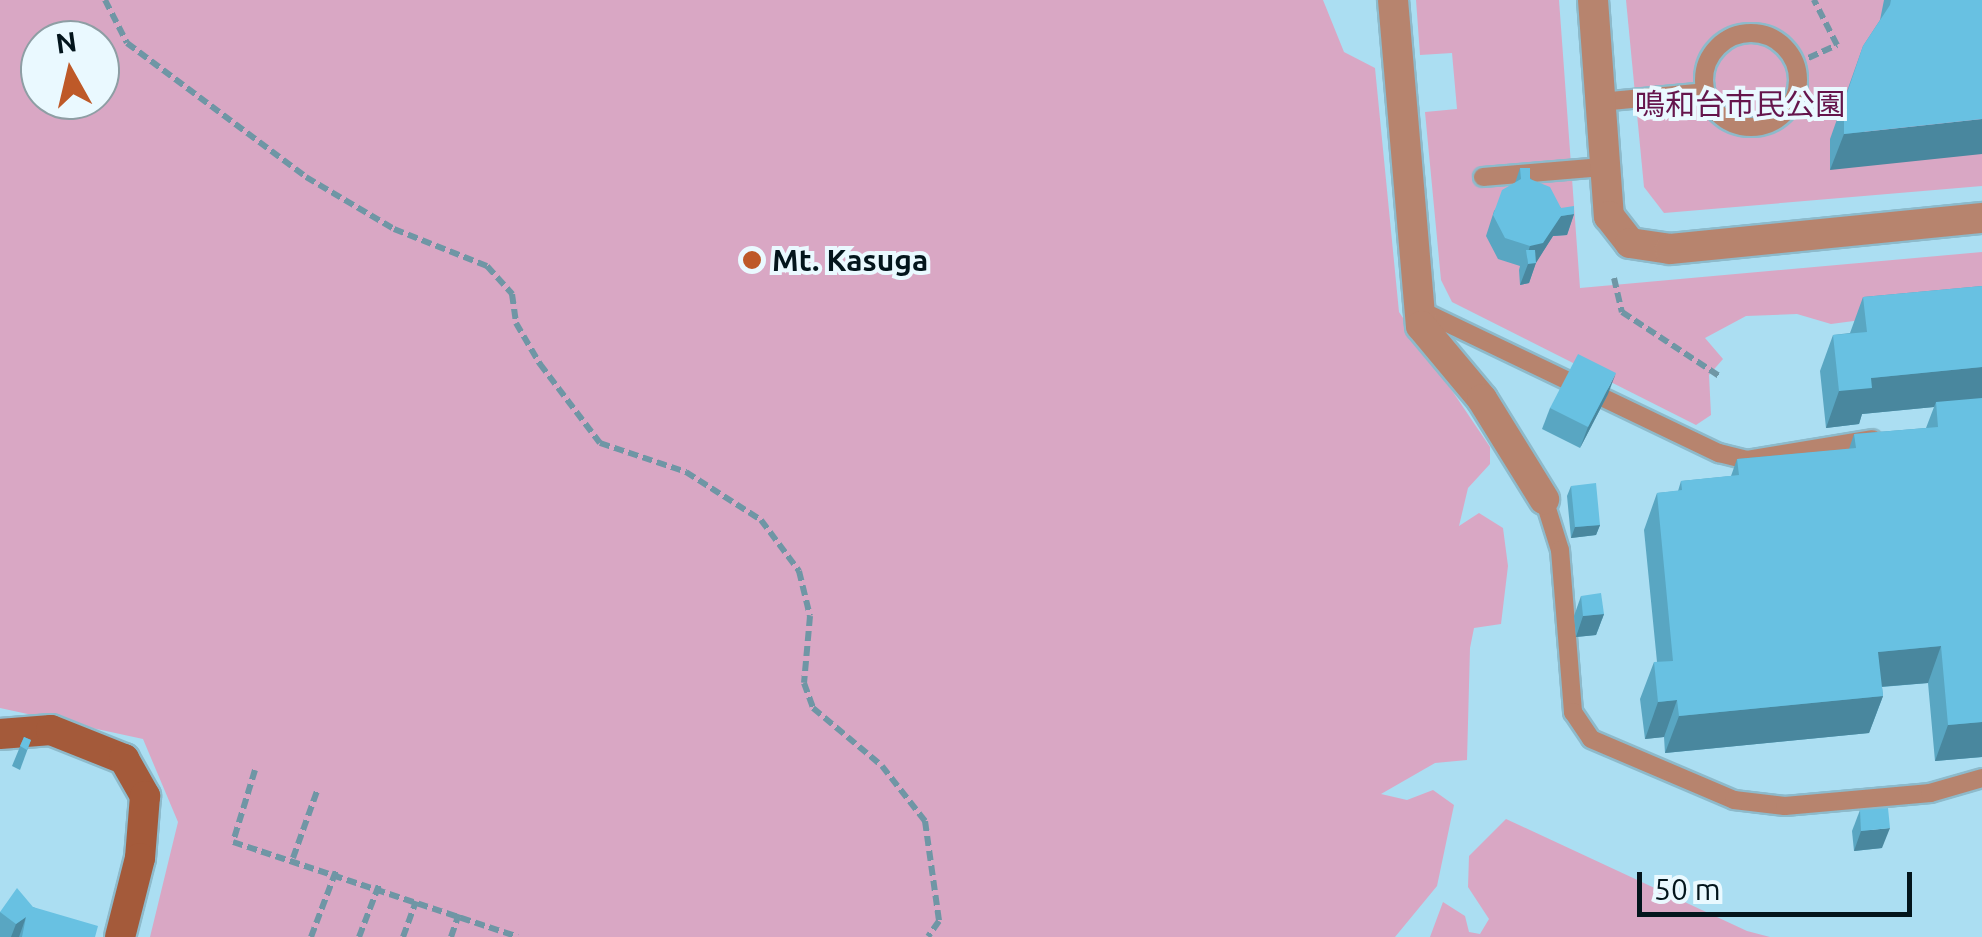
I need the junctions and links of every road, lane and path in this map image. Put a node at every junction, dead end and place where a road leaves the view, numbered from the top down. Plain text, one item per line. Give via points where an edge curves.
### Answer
1 (105, 0) edge
2 (1393, 0) edge
3 (1593, 0) edge
4 (1814, 0) edge
5 (1795, 64) junction
6 (1705, 92) junction
7 (1600, 102) junction
8 (1603, 167) junction
9 (1483, 177) dead end
10 (1982, 218) edge
11 (1614, 278) dead end
12 (1418, 310) junction
13 (1719, 376) dead end
14 (1894, 436) edge
15 (1544, 499) joint
16 (0, 734) edge
17 (255, 770) dead end
18 (1982, 778) edge
19 (317, 790) dead end
20 (293, 858) junction
21 (336, 871) junction
22 (379, 886) junction
23 (416, 901) junction
24 (459, 914) junction
25 (500, 933) edge
26 (120, 937) edge
27 (310, 937) edge
28 (359, 937) edge
29 (403, 937) edge
30 (451, 937) edge
31 (518, 937) edge
32 (928, 937) edge

1 - 32 path via 127,43 306,177 394,229 487,266 512,294 516,322 540,364 600,443 686,472 761,520 799,571 810,616 804,683 813,708 882,766 925,821 940,922
2 - 12 street
3 - 7 street
4 - 5 path via 1837,45
5 - 6 lane via 1764,35 1732,37 1708,60
5 - 6 lane via 1794,101 1770,124 1755,128 1723,119
6 - 7 lane
7 - 8 street
8 - 9 lane
8 - 10 street via 1617,232 1650,249
11 - 13 path via 1622,312
12 - 14 lane via 1719,453 1747,460
12 - 15 street via 1421,326 1482,399
15 - 18 lane via 1558,539 1573,712 1591,738 1734,800 1785,806 1930,793
16 - 26 street via 51,730 124,759 145,796 140,858
17 - 20 path via 233,842
19 - 20 path
20 - 21 path
21 - 22 path
21 - 27 path
22 - 23 path
22 - 28 path
23 - 24 path
23 - 29 path
24 - 25 path
24 - 30 path
25 - 31 path

